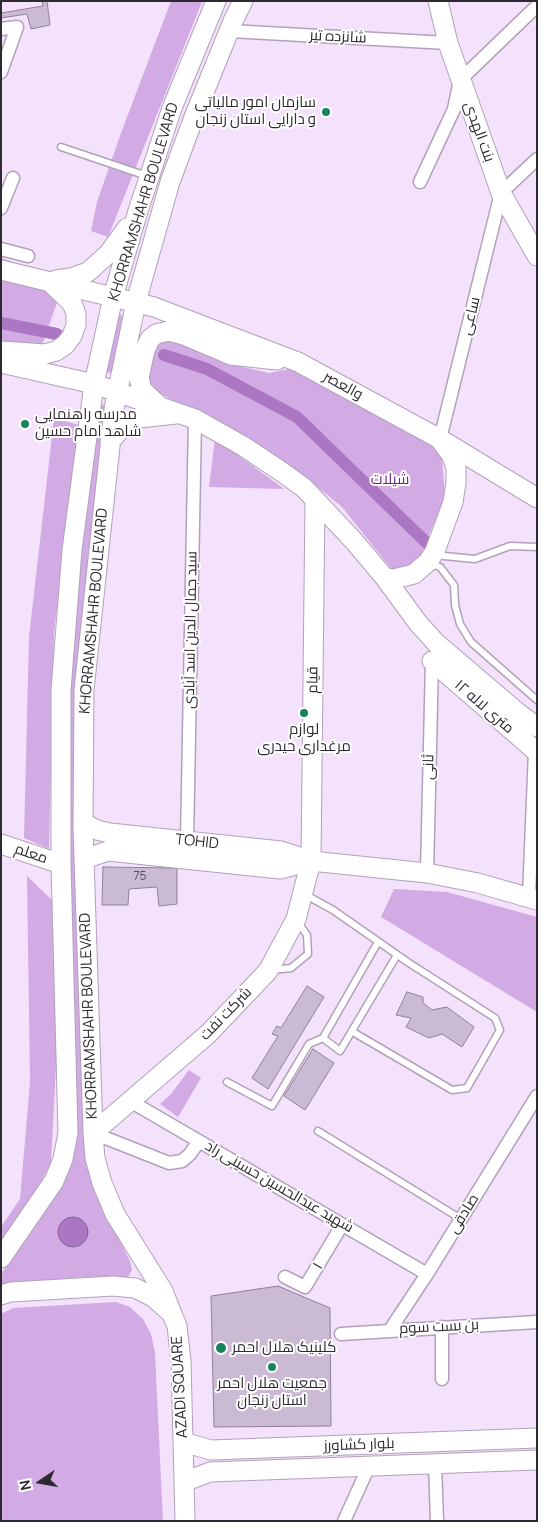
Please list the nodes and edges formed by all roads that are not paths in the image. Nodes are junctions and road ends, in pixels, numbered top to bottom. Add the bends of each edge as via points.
1 (216, 1) edge
2 (243, 1) edge
3 (438, 1) edge
4 (537, 6) edge
5 (1, 29) edge
6 (229, 31) junction
7 (448, 43) junction
8 (1, 72) edge
9 (460, 80) junction
10 (61, 147) dead end
11 (537, 159) edge
12 (150, 176) junction
13 (13, 178) dead end
14 (420, 182) dead end
15 (501, 193) junction
16 (1, 208) edge
17 (138, 211) junction
18 (1, 249) edge
19 (28, 256) dead end
20 (537, 256) edge
21 (1, 270) edge
22 (50, 281) junction
23 (113, 297) junction
24 (136, 302) junction
25 (1, 351) edge
26 (298, 362) junction
27 (1, 363) edge
28 (94, 384) junction
29 (117, 391) junction
30 (159, 405) junction
31 (187, 416) junction
32 (440, 439) junction
33 (110, 440) junction
34 (537, 498) edge
35 (315, 500) junction
36 (537, 547) edge
37 (432, 557) junction
38 (385, 578) junction
39 (432, 661) joint
40 (537, 700) edge
41 (537, 727) edge
42 (536, 752) edge
43 (84, 823) junction
44 (187, 841) junction
45 (109, 842) junction
46 (1, 844) edge
47 (84, 859) junction
48 (311, 861) junction
49 (61, 864) junction
50 (427, 873) junction
51 (303, 894) junction
52 (533, 898) edge
53 (296, 919) junction
54 (378, 942) junction
55 (397, 955) junction
56 (268, 971) junction
57 (353, 1032) junction
58 (323, 1038) junction
59 (227, 1082) dead end
60 (537, 1096) edge
61 (130, 1101) junction
62 (318, 1131) dead end
63 (93, 1133) junction
64 (199, 1141) junction
65 (461, 1219) junction
66 (342, 1225) junction
67 (1, 1258) edge
68 (427, 1274) junction
69 (285, 1277) dead end
70 (1, 1295) edge
71 (172, 1314) junction
72 (537, 1322) edge
73 (442, 1327) junction
74 (390, 1330) junction
75 (341, 1334) dead end
76 (442, 1379) dead end
77 (537, 1438) edge
78 (183, 1442) junction
79 (210, 1450) junction
80 (537, 1460) edge
81 (435, 1464) junction
82 (369, 1466) junction
83 (210, 1472) junction
84 (184, 1482) junction
85 (185, 1521) edge
86 (344, 1521) edge
87 (437, 1521) edge

1 - 12 main road, KHORRAMSHAHR BOULEVARD via 172,108
2 - 6 main road, KHORRAMSHAHR BOULEVARD
3 - 7 main road, بنت الهدی
4 - 9 street
5 - 8 street via 17,27
6 - 7 street, شانزده تیر
6 - 24 main road, KHORRAMSHAHR BOULEVARD via 170,182
7 - 9 main road, بنت الهدی
9 - 14 street via 454,109
9 - 15 main road, بنت الهدی
10 - 12 lane
11 - 15 street
12 - 17 main road, KHORRAMSHAHR BOULEVARD
13 - 16 street
15 - 20 main road, بنت الهدی
15 - 32 street, ساعی
17 - 22 main road via 109,253 88,272
17 - 23 main road, KHORRAMSHAHR BOULEVARD
18 - 19 street
21 - 22 main road, والعصر
22 - 23 main road, والعصر
22 - 25 main road via 72,303 76,325 72,336 56,351 45,354
23 - 24 main road, والعصر
23 - 28 main road, KHORRAMSHAHR BOULEVARD
24 - 26 main road, والعصر
24 - 29 main road, KHORRAMSHAHR BOULEVARD
26 - 30 main road via 231,355 184,335 169,331 156,334 145,350 139,378 142,390
26 - 32 main road, والعصر
27 - 28 main road
28 - 29 main road
28 - 49 main road, KHORRAMSHAHR BOULEVARD via 72,550 61,690
29 - 30 main road
29 - 33 main road, KHORRAMSHAHR BOULEVARD
30 - 31 main road
31 - 33 main road via 139,418 124,426
31 - 35 main road via 243,446 304,488
31 - 44 street, سید جمال الدین اسد آبادی
32 - 34 main road, والعصر
32 - 37 main road via 452,456 456,483 453,502
33 - 43 main road, KHORRAMSHAHR BOULEVARD via 84,690
35 - 38 main road
35 - 48 main road, قیام
36 - 37 lane via 510,546 475,558
37 - 38 main road via 414,574
37 - 40 lane via 454,585 460,624 471,642
38 - 41 main road via 436,643
39 - 42 main road, ۱۲ متری لاله
39 - 50 street, ثانی
42 - 52 street
43 - 45 main road, TOHID
43 - 47 main road, KHORRAMSHAHR BOULEVARD
44 - 45 main road, TOHID
44 - 48 main road, TOHID via 282,851
45 - 47 main road, TOHID via 98,853
45 - 48 main road, TOHID via 280,868
46 - 49 main road, معلم
47 - 63 main road, KHORRAMSHAHR BOULEVARD
48 - 50 main road, TOHID
48 - 51 main road, شرکت نفت
49 - 67 main road, KHORRAMSHAHR BOULEVARD via 66,1147 54,1181
50 - 52 main road, TOHID
51 - 53 main road, شرکت نفت
51 - 54 lane via 333,910
53 - 56 main road, شرکت نفت
53 - 56 lane via 307,936 308,954 291,968
54 - 55 lane
54 - 58 lane
55 - 57 lane
55 - 57 lane via 495,1018 500,1030 467,1088 452,1090
56 - 61 main road, شرکت نفت via 208,1034
57 - 58 lane via 340,1052
58 - 59 lane via 309,1044 272,1106
60 - 65 street, صادقی
61 - 63 main road, شرکت نفت
61 - 64 street, شهید عبدالحسین حسینی راد
62 - 65 lane
63 - 64 street via 169,1163 182,1161
63 - 71 main road, KHORRAMSHAHR BOULEVARD via 102,1184 163,1292
64 - 66 street, شهید عبدالحسین حسینی راد
65 - 68 street, صادقی
66 - 68 street, شهید عبدالحسین حسینی راد
66 - 69 street, ۱ via 305,1287
68 - 74 street, صادقی
70 - 71 main road, AZADI SQUARE via 104,1286 135,1288 153,1297
71 - 78 main road, AZADI SQUARE via 180,1361
72 - 73 street, بن بست سوم
73 - 74 street, بن بست سوم
73 - 76 street
74 - 75 street, بن بست سوم
77 - 79 main road, بلوار کشاورز
78 - 79 main road, بلوار کشاورز
78 - 84 main road, AZADI SQUARE
79 - 83 main road via 207,1458
80 - 81 main road, بلوار کشاورز
81 - 82 main road, بلوار کشاورز
81 - 87 street
82 - 83 main road, بلوار کشاورز
82 - 86 street
83 - 84 main road, بلوار کشاورز
84 - 85 main road, AZADI SQUARE

